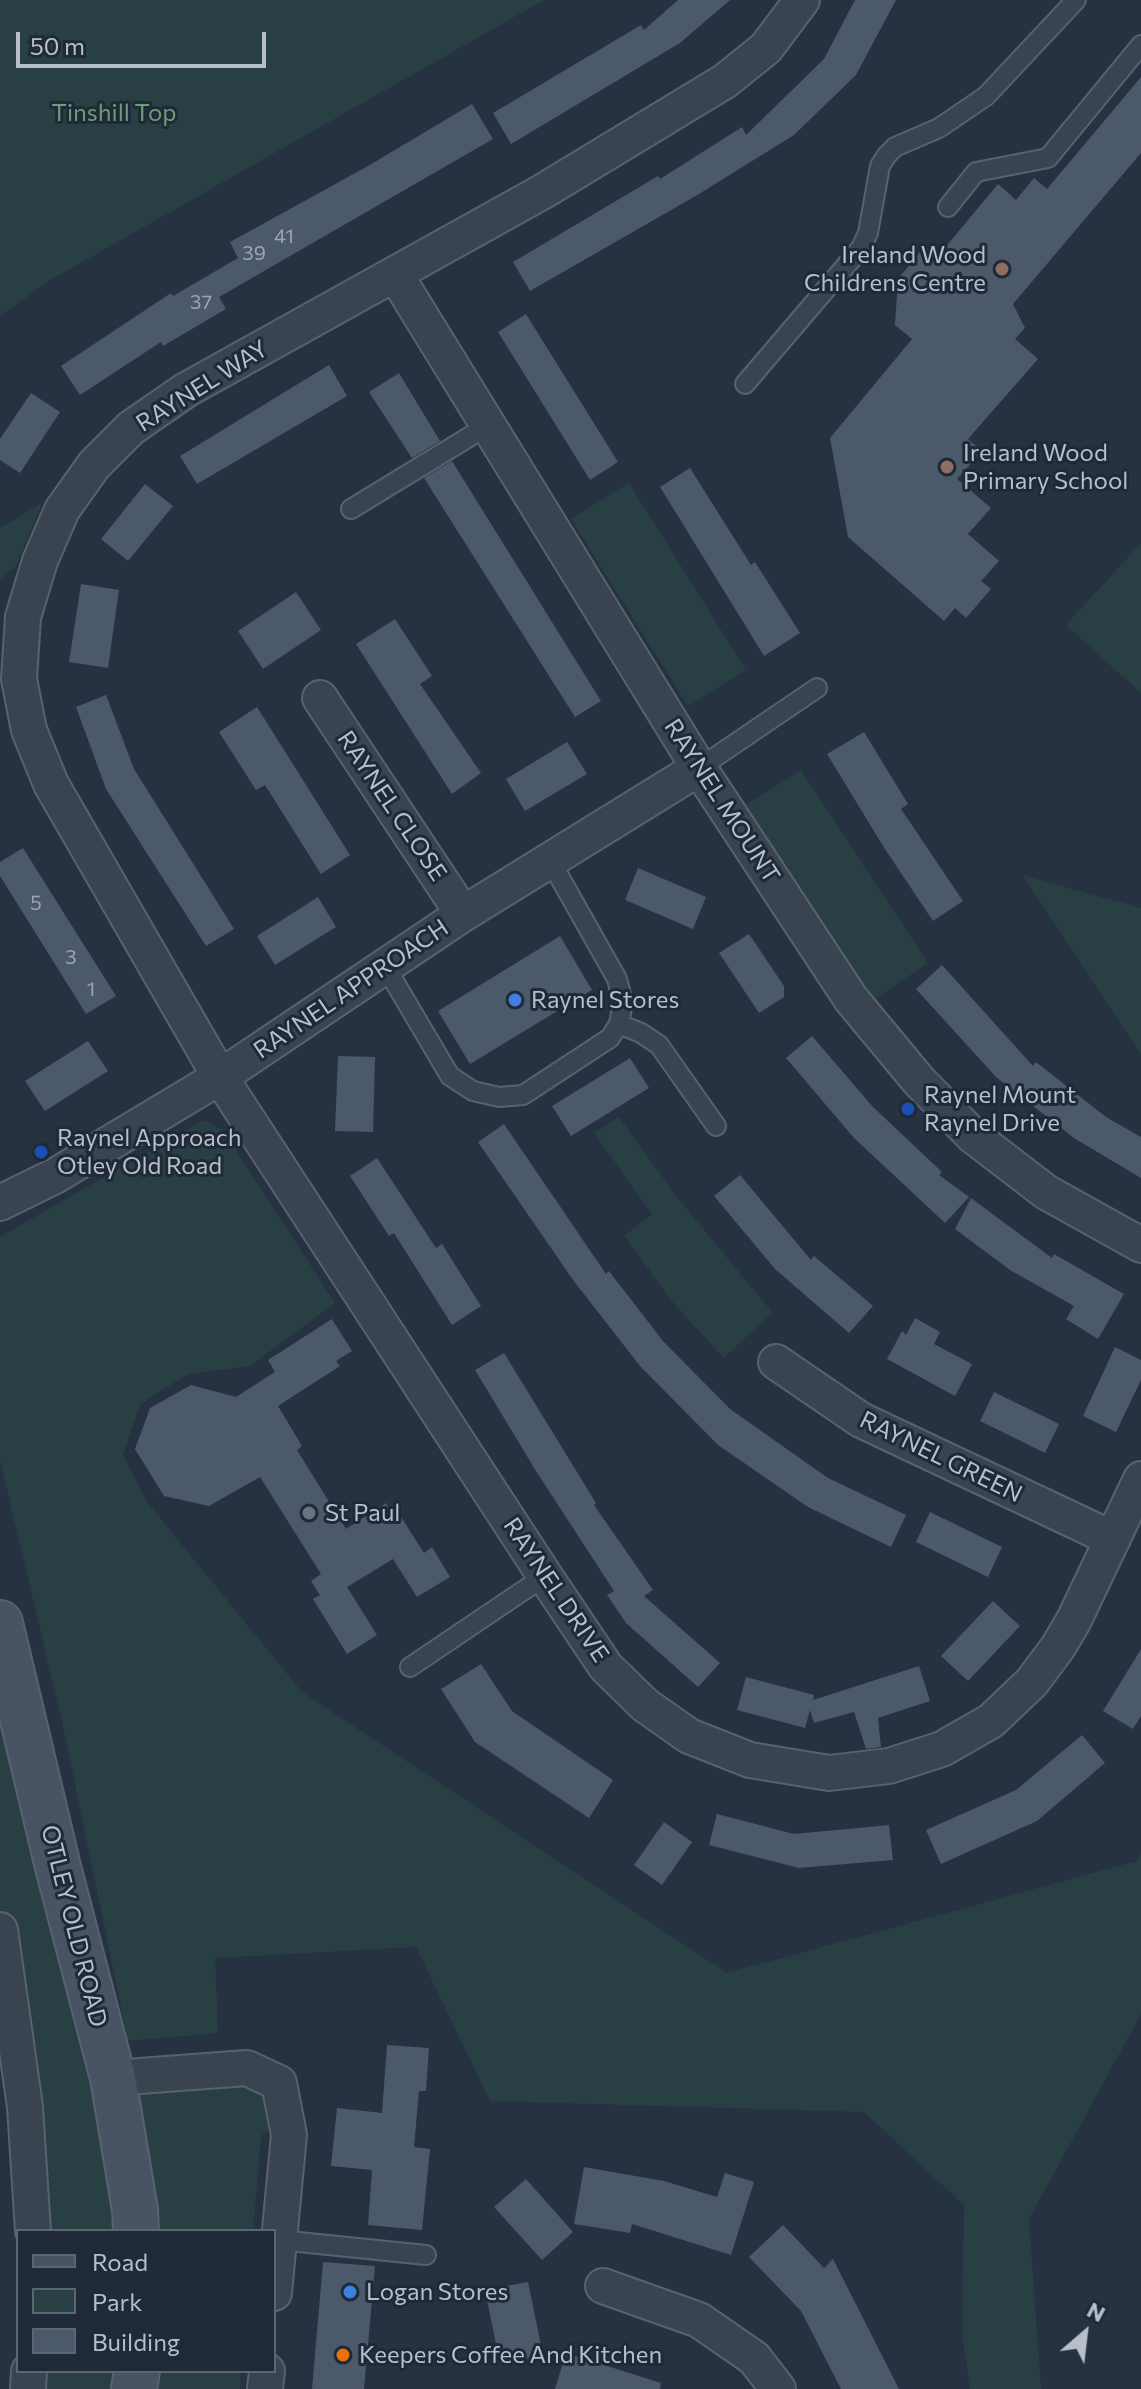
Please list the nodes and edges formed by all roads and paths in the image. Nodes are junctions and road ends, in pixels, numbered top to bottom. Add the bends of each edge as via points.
1 (802, 0) edge
2 (1076, 0) edge
3 (1141, 45) edge
4 (948, 207) dead end
5 (395, 274) junction
6 (745, 384) dead end
7 (487, 426) junction
8 (351, 509) dead end
9 (817, 688) dead end
10 (320, 698) dead end
11 (699, 768) junction
12 (551, 862) junction
13 (463, 914) junction
14 (385, 966) junction
15 (619, 1024) junction
16 (220, 1077) junction
17 (716, 1126) dead end
18 (1, 1200) edge
19 (1141, 1245) edge
20 (776, 1362) dead end
21 (1141, 1479) edge
22 (1113, 1539) junction
23 (545, 1576) junction
24 (0, 1623) edge
25 (410, 1667) dead end
26 (0, 1930) edge
27 (113, 2078) junction
28 (13, 2108) edge
29 (33, 2229) edge
30 (136, 2229) edge
31 (279, 2240) junction
32 (426, 2255) dead end
33 (276, 2272) edge
34 (603, 2286) dead end
35 (778, 2389) edge

1 - 5 street, RAYNEL WAY via 766,48 725,81
2 - 6 lane via 986,96 887,155 861,248
3 - 4 lane via 1048,158 976,172
5 - 7 street, RAYNEL MOUNT
5 - 16 street, RAYNEL WAY via 186,390 131,428 94,465 62,510 23,617 19,679 29,730 51,784
7 - 8 lane
7 - 11 street, RAYNEL MOUNT
9 - 11 lane
10 - 13 street, RAYNEL CLOSE
11 - 12 street, RAYNEL APPROACH
11 - 19 street, RAYNEL MOUNT via 851,999 919,1081 973,1136 1046,1192
12 - 13 street, RAYNEL APPROACH
12 - 15 lane via 617,979 623,1002
13 - 14 street, RAYNEL APPROACH
14 - 15 lane via 450,1076 473,1091 523,1095 610,1038
14 - 16 street, RAYNEL APPROACH
15 - 17 lane via 659,1045
16 - 18 street, RAYNEL APPROACH via 55,1176
16 - 23 street, RAYNEL DRIVE
20 - 22 street, RAYNEL GREEN via 861,1420
21 - 22 street, RAYNEL DRIVE
22 - 23 street, RAYNEL DRIVE via 1058,1647 1032,1682 991,1721 942,1749 889,1766 829,1773 750,1760 689,1736 645,1705 606,1667
23 - 25 lane
24 - 27 street, OTLEY OLD ROAD
26 - 28 street
27 - 30 street, OTLEY OLD ROAD
27 - 31 street via 247,2068 279,2083 289,2135
28 - 29 street
31 - 32 lane
31 - 33 street
34 - 35 street via 699,2320 754,2358

